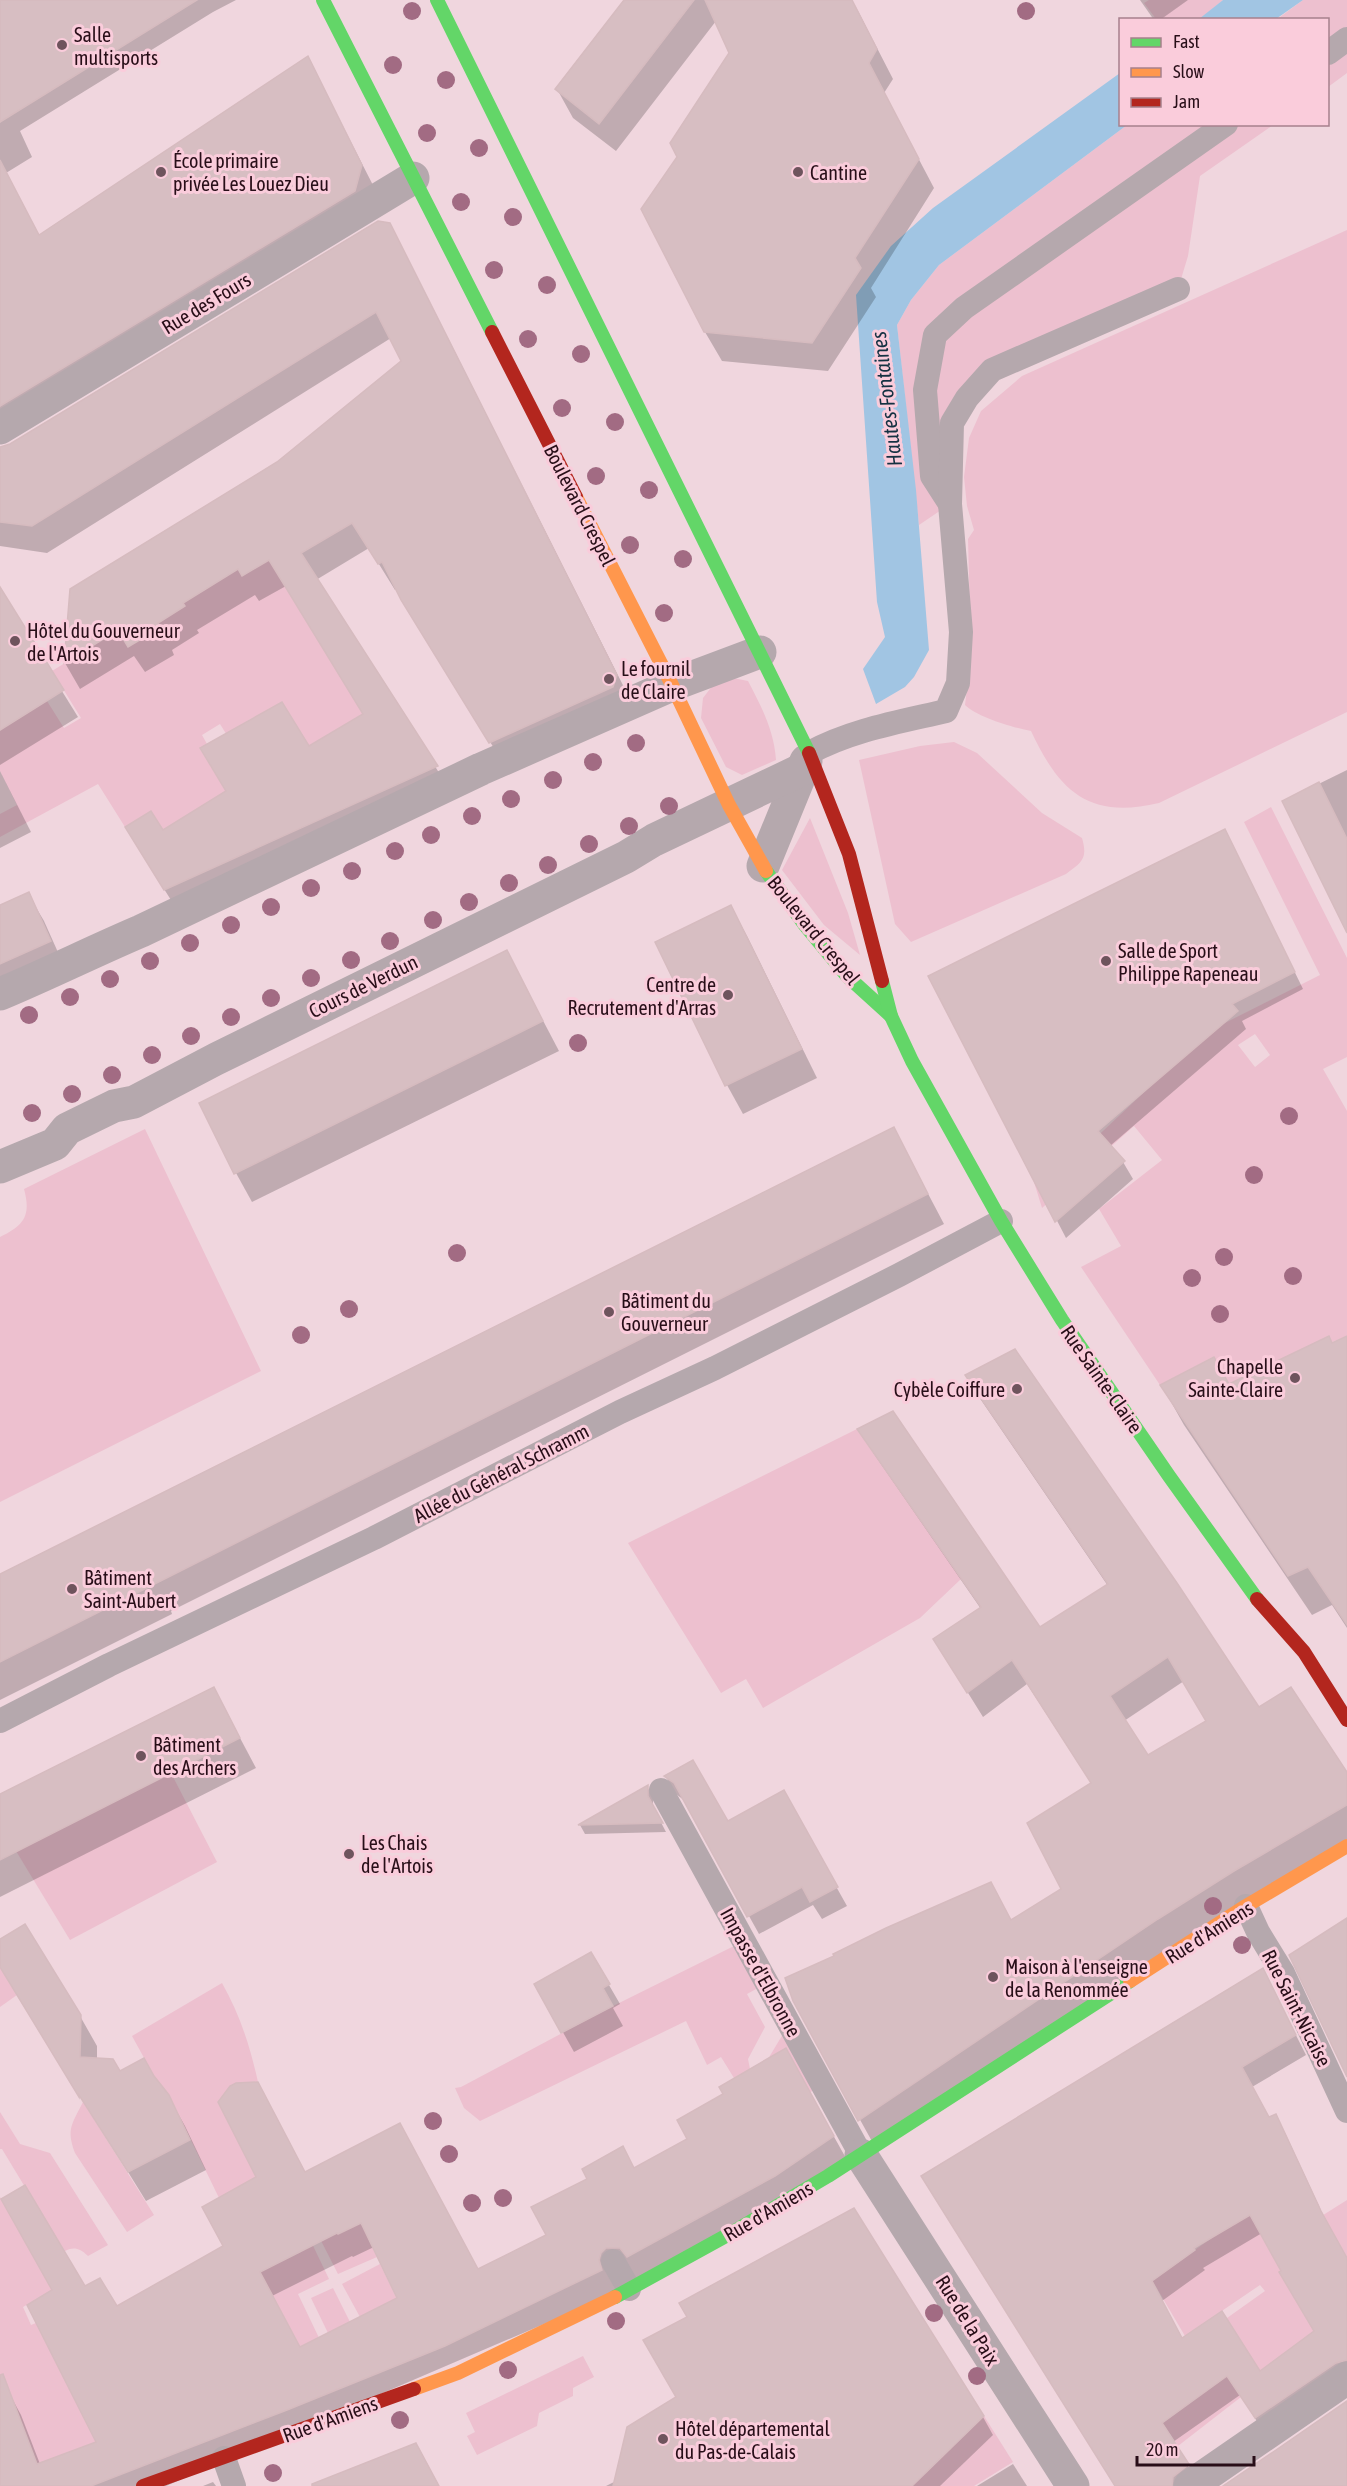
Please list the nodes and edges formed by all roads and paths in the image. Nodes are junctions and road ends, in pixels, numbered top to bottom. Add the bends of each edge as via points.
1 (323, 0) edge
2 (437, 0) edge
3 (1347, 39) edge
4 (1329, 52) edge
5 (1223, 126) edge
6 (412, 178) junction
7 (1178, 289) dead end
8 (0, 428) edge
9 (950, 504) junction
10 (760, 652) junction
11 (672, 685) junction
12 (805, 761) junction
13 (729, 805) junction
14 (763, 866) junction
15 (0, 994) edge
16 (891, 1016) junction
17 (0, 1167) edge
18 (1001, 1221) junction
19 (1347, 1720) edge
20 (0, 1721) edge
21 (661, 1790) dead end
22 (1347, 1846) edge
23 (1246, 1906) junction
24 (1347, 2111) edge
25 (861, 2155) junction
26 (613, 2261) dead end
27 (629, 2289) junction
28 (1347, 2378) edge
29 (224, 2458) junction
30 (143, 2486) edge
31 (234, 2486) edge
32 (1074, 2486) edge
33 (1190, 2486) edge

1 - 6 street, Boulevard Crespel
2 - 10 street, Boulevard Crespel
3 - 4 lane
5 - 9 lane via 964,308 935,334 926,390 933,476
6 - 8 street, Rue des Fours
6 - 11 street, Boulevard Crespel
7 - 9 lane via 992,370 967,398 952,423
9 - 12 lane via 960,632 958,683 946,711 851,734 832,741
10 - 11 street
10 - 12 street, Boulevard Crespel
11 - 13 street, Boulevard Crespel
11 - 15 street via 406,803 63,968
12 - 13 street, Cours de Verdun
12 - 14 street
12 - 16 street, Boulevard Crespel via 849,854
13 - 14 street, Boulevard Crespel
13 - 17 street, Cours de Verdun via 134,1102 114,1106 67,1129 55,1144
14 - 16 street, Boulevard Crespel via 847,976
16 - 18 street, Rue Sainte-Claire
18 - 19 street, Rue Sainte-Claire via 1062,1320 1169,1476 1261,1604 1304,1652
18 - 20 lane, Allée du Général Schramm via 715,1368
21 - 25 lane, Impasse d'Elbronne
22 - 23 street, Rue d'Amiens
23 - 24 lane, Rue Saint-Nicaise via 1283,1973
23 - 25 street, Rue d'Amiens
25 - 27 street, Rue d'Amiens
25 - 32 street, Rue de la Paix
26 - 27 lane
27 - 29 street, Rue d'Amiens via 458,2373
28 - 33 street
29 - 30 street, Rue d'Amiens
29 - 31 lane

